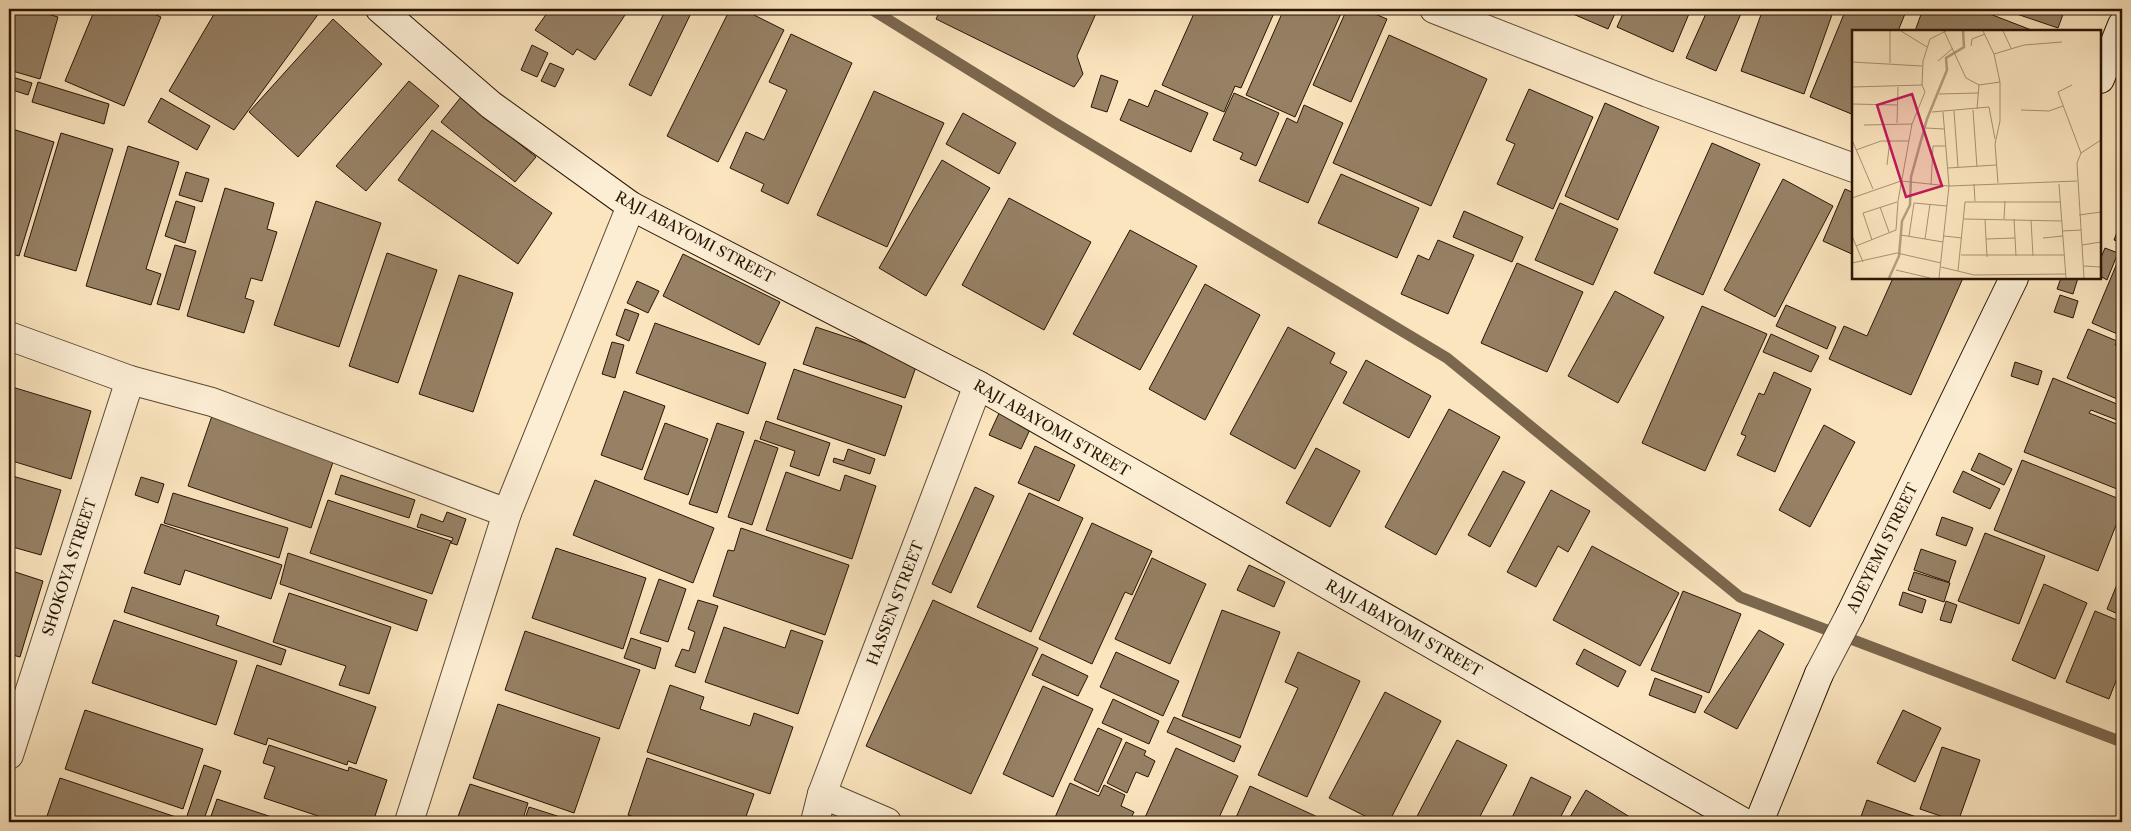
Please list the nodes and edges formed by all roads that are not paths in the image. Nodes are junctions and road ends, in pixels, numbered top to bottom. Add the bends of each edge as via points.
1 (380, 9) edge
2 (1434, 9) edge
3 (2122, 25) edge
4 (2101, 77) edge
5 (1852, 167) edge
6 (631, 206) junction
7 (2014, 279) edge
8 (9, 336) edge
9 (130, 380) junction
10 (978, 385) junction
11 (507, 513) junction
12 (9, 755) edge
13 (822, 794) junction
14 (409, 822) edge
15 (815, 822) edge
16 (887, 822) edge
17 (1743, 822) edge
18 (1758, 822) edge

1 - 6 street, RAJI ABAYOMI STREET via 491,105
2 - 5 street via 1648,93
3 - 4 street
6 - 10 street, RAJI ABAYOMI STREET
6 - 11 street
7 - 18 street, ADEYEMI STREET via 1819,674
8 - 9 street
9 - 11 street via 212,402
9 - 12 street, SHOKOYA STREET
10 - 13 street, HASSEN STREET
10 - 17 street, RAJI ABAYOMI STREET
11 - 14 street
13 - 15 street, HASSEN STREET
13 - 16 street

